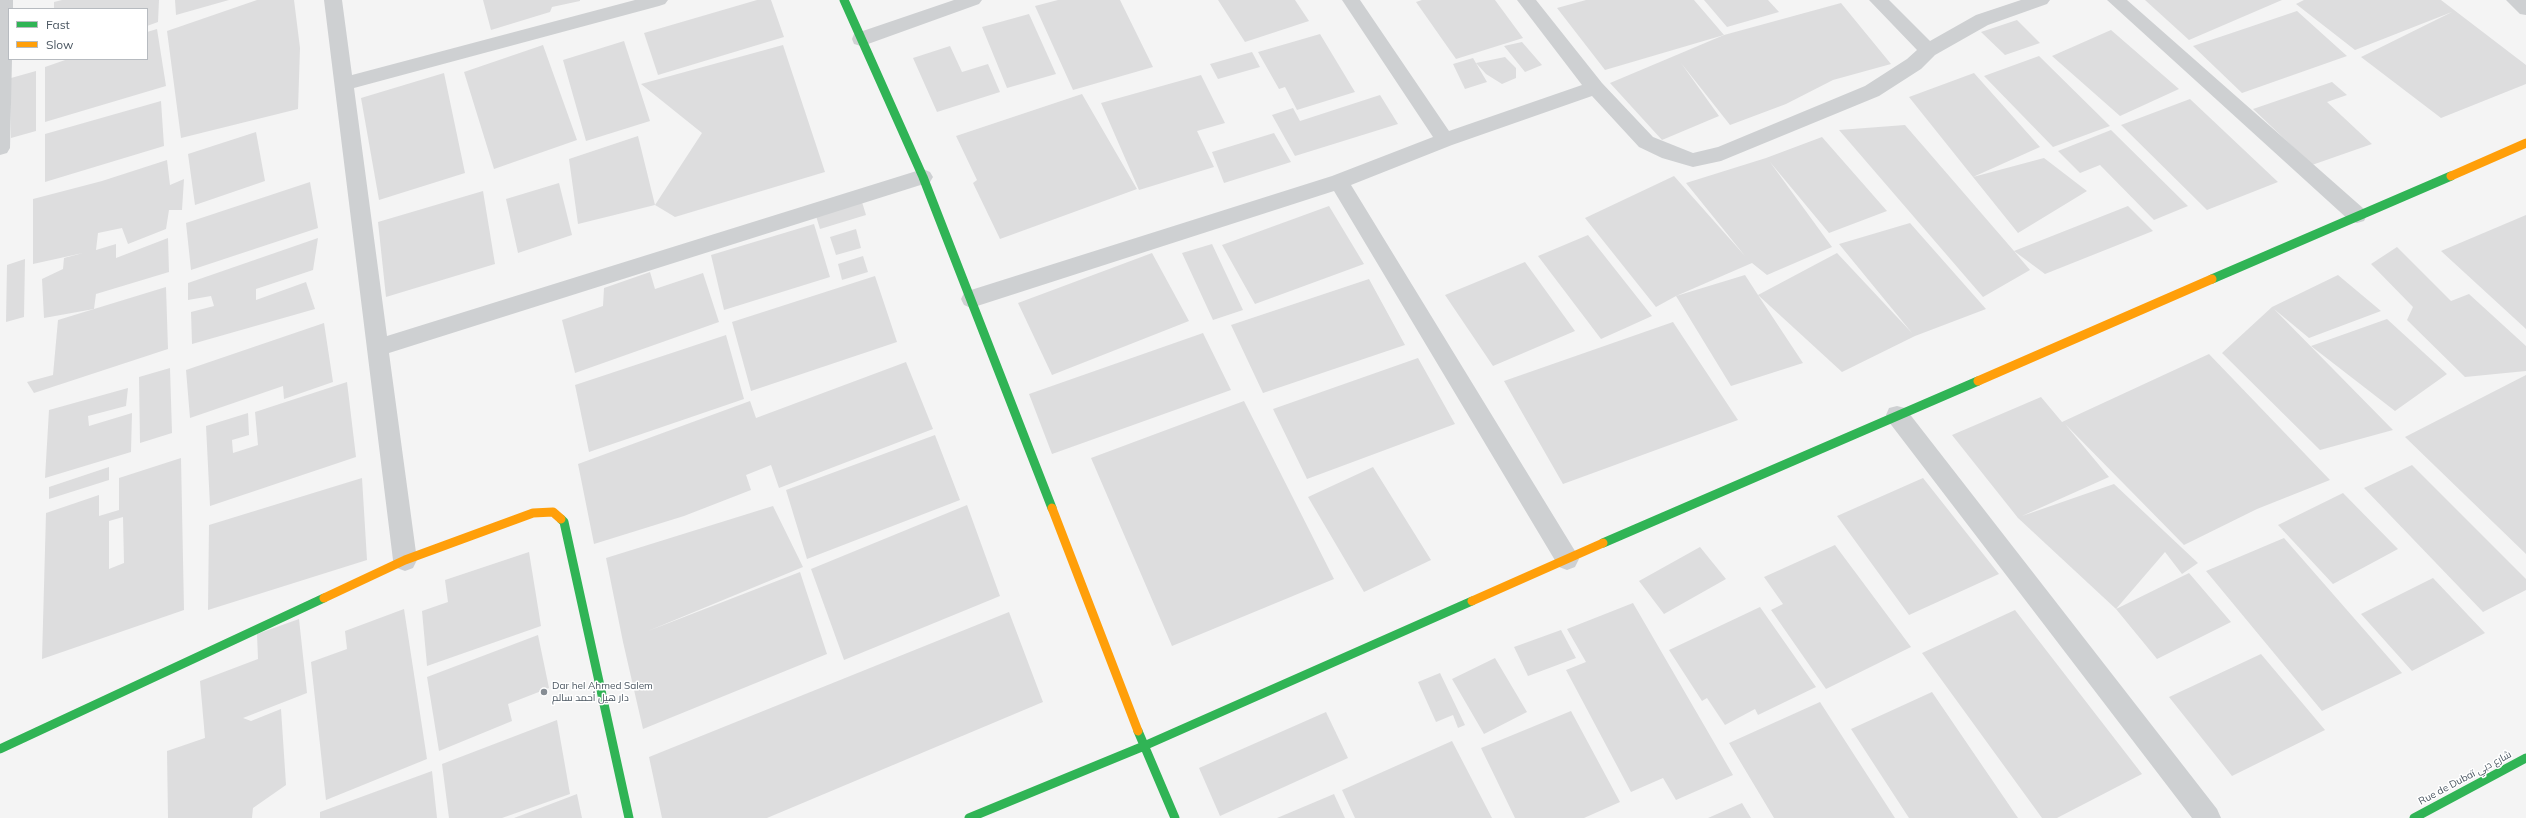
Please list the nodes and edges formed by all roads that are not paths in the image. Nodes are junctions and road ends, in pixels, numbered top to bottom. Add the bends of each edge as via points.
1 (4, 0) edge
2 (333, 0) edge
3 (659, 0) edge
4 (844, 0) edge
5 (973, 0) edge
6 (1351, 0) edge
7 (1526, 0) edge
8 (1878, 0) edge
9 (2040, 0) edge
10 (2116, 0) edge
11 (2515, 0) edge
12 (2526, 9) edge
13 (861, 39) junction
14 (1928, 50) junction
15 (344, 84) junction
16 (1595, 88) junction
17 (1445, 140) junction
18 (2526, 143) edge
19 (0, 148) edge
20 (923, 177) junction
21 (1339, 182) junction
22 (2357, 215) junction
23 (971, 299) junction
24 (378, 348) junction
25 (1897, 415) junction
26 (1568, 558) junction
27 (405, 560) junction
28 (1144, 746) junction
29 (0, 749) edge
30 (2526, 758) edge
31 (629, 818) edge
32 (969, 818) edge
33 (1176, 818) edge
34 (2208, 818) edge
35 (2414, 818) edge

1 - 19 street
2 - 15 street
3 - 15 street
4 - 13 street
5 - 13 street
6 - 17 street
7 - 16 street
8 - 14 street
9 - 14 street via 1982,20
10 - 22 street
11 - 12 street
13 - 20 street
14 - 16 street via 1914,64 1872,91 1721,154 1694,160 1668,153 1646,142
15 - 24 street
16 - 17 street
17 - 21 street
18 - 22 street
20 - 23 street
20 - 24 street
21 - 23 street
21 - 26 street
22 - 25 street
23 - 28 street
24 - 27 street
25 - 26 street
25 - 34 street
26 - 28 street
27 - 29 street
27 - 31 street via 533,513 553,512 564,522
28 - 32 street
28 - 33 street
30 - 35 street, Rue de Dubaï شارع دبي

